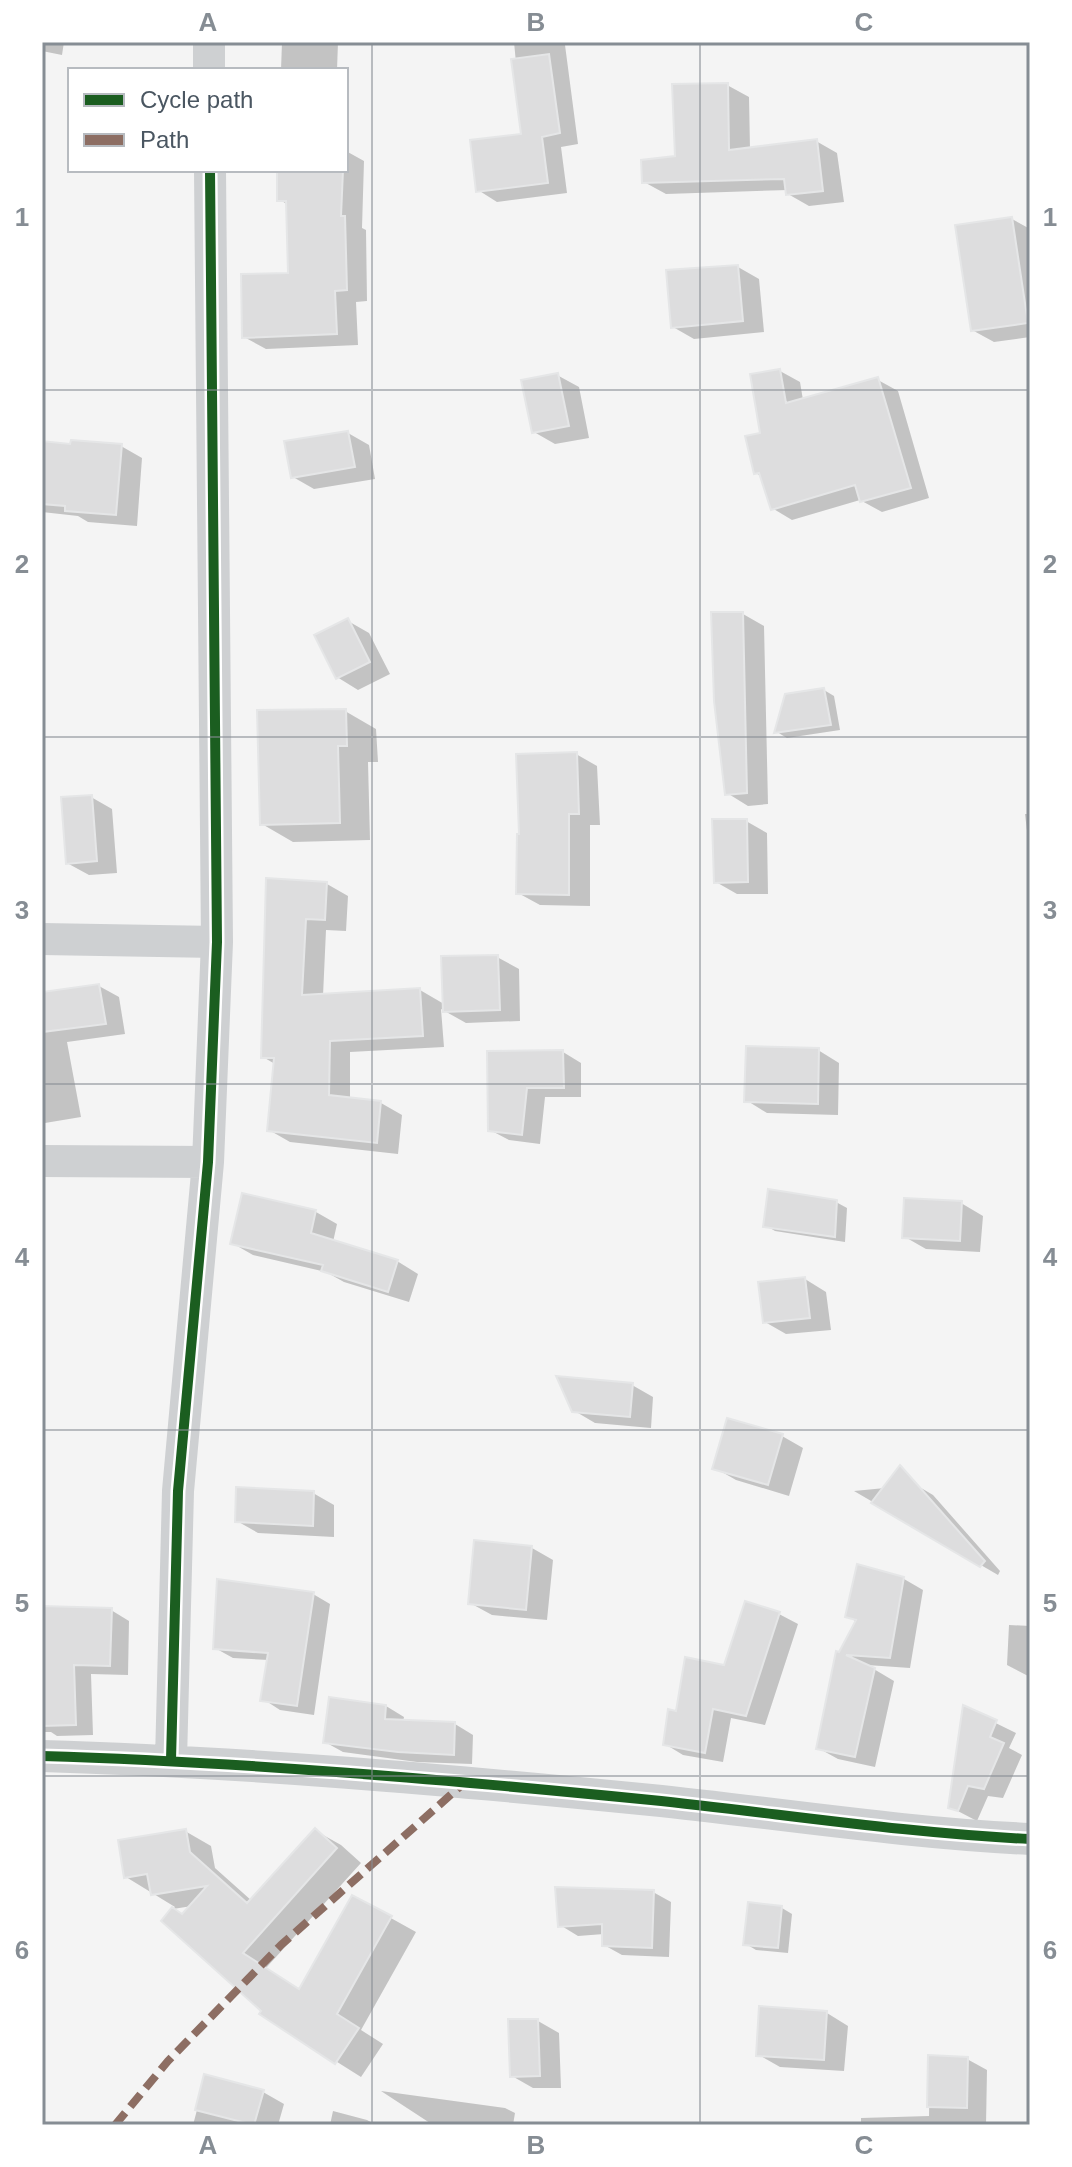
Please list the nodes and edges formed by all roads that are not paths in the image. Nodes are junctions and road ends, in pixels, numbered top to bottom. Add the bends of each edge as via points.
1 (209, 42) edge
2 (209, 68) edge
3 (210, 172) edge
4 (42, 939) edge
5 (217, 942) junction
6 (42, 1161) edge
7 (208, 1162) junction
8 (42, 1756) edge
9 (171, 1760) junction
10 (1030, 1839) edge

1 - 2 street
3 - 5 street
4 - 5 street
5 - 7 street
6 - 7 street
7 - 9 street via 178,1491
8 - 9 street
9 - 10 street via 651,1800

